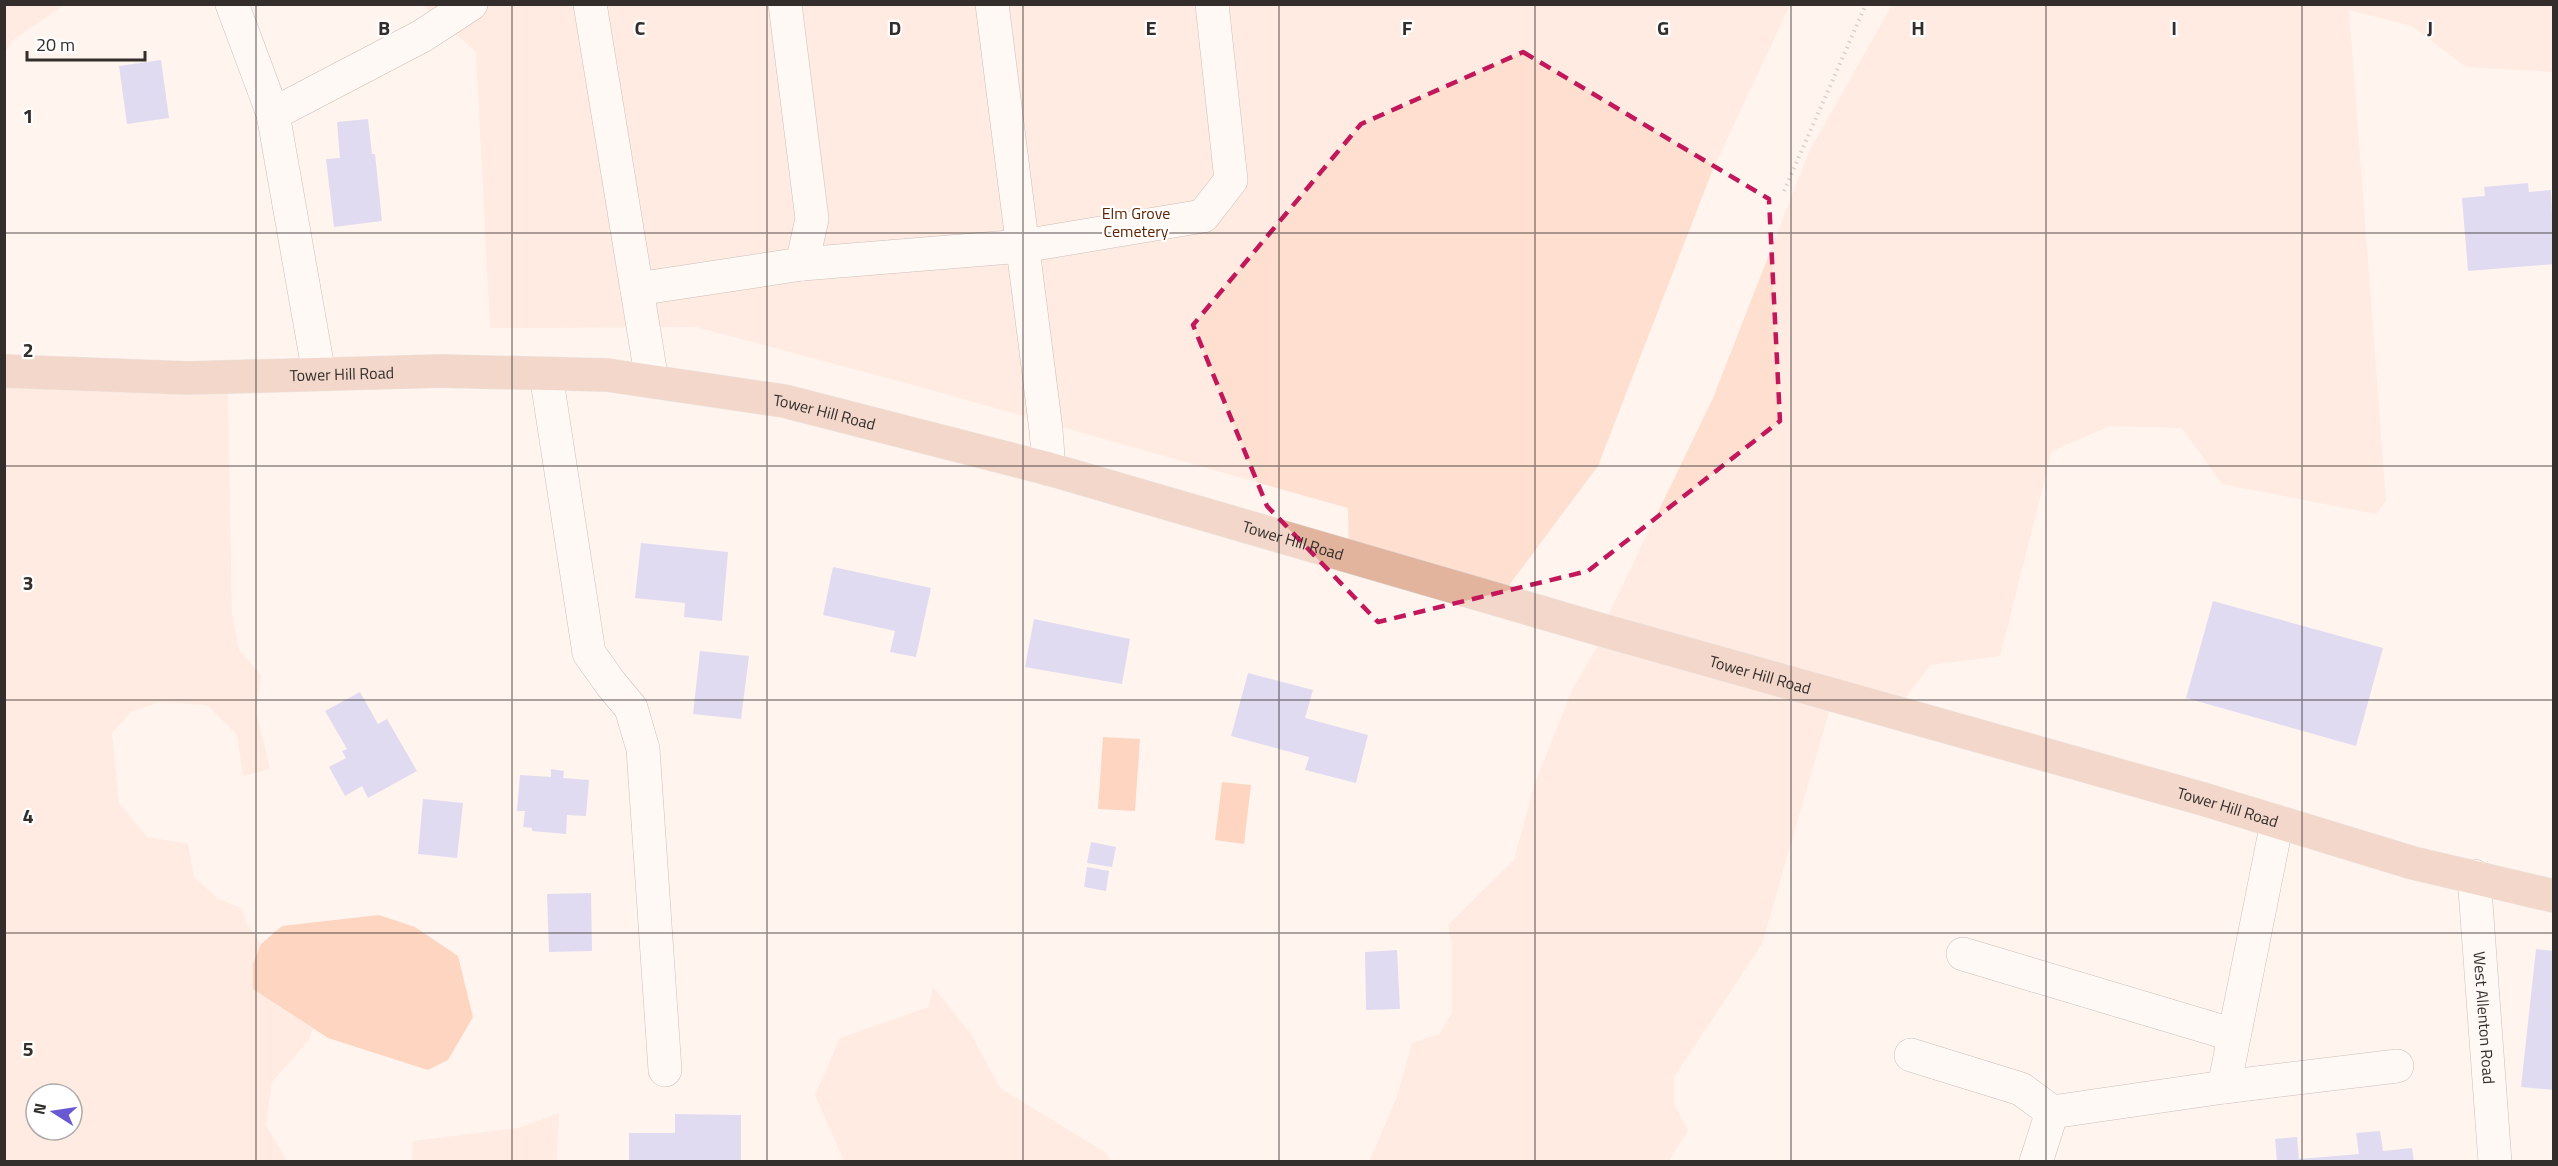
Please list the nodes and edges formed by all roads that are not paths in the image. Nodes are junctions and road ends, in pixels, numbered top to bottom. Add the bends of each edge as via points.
1 (232, 4) edge
2 (471, 4) edge
3 (590, 4) edge
4 (785, 4) edge
5 (992, 4) edge
6 (1212, 4) edge
7 (273, 114) junction
8 (1023, 246) junction
9 (802, 264) junction
10 (637, 289) junction
11 (4, 371) edge
12 (319, 374) junction
13 (546, 374) junction
14 (652, 381) junction
15 (1049, 469) junction
16 (2277, 822) junction
17 (2474, 876) junction
18 (2553, 896) edge
19 (1963, 954) dead end
20 (2234, 1035) junction
21 (1911, 1055) dead end
22 (2397, 1066) dead end
23 (665, 1070) dead end
24 (2224, 1087) junction
25 (2052, 1112) junction
26 (2036, 1161) edge
27 (2496, 1161) edge

1 - 7 street
2 - 7 street via 422,36
3 - 10 street
4 - 9 street via 812,219
5 - 8 street
6 - 8 street via 1231,180 1203,216
7 - 12 street
8 - 9 street
8 - 15 street
9 - 10 street
10 - 14 street
11 - 12 main road, Tower Hill Road via 188,378
12 - 13 main road, Tower Hill Road
13 - 14 main road, Tower Hill Road via 607,375
13 - 23 street via 589,653 631,708 643,749
14 - 15 main road, Tower Hill Road via 784,401
15 - 16 main road, Tower Hill Road
16 - 17 main road, Tower Hill Road via 2413,863
16 - 20 street
17 - 18 main road, Tower Hill Road
17 - 27 street, West Allenton Road
19 - 20 street
20 - 24 street
21 - 25 street via 2021,1089
22 - 24 street
24 - 25 street
25 - 26 street

